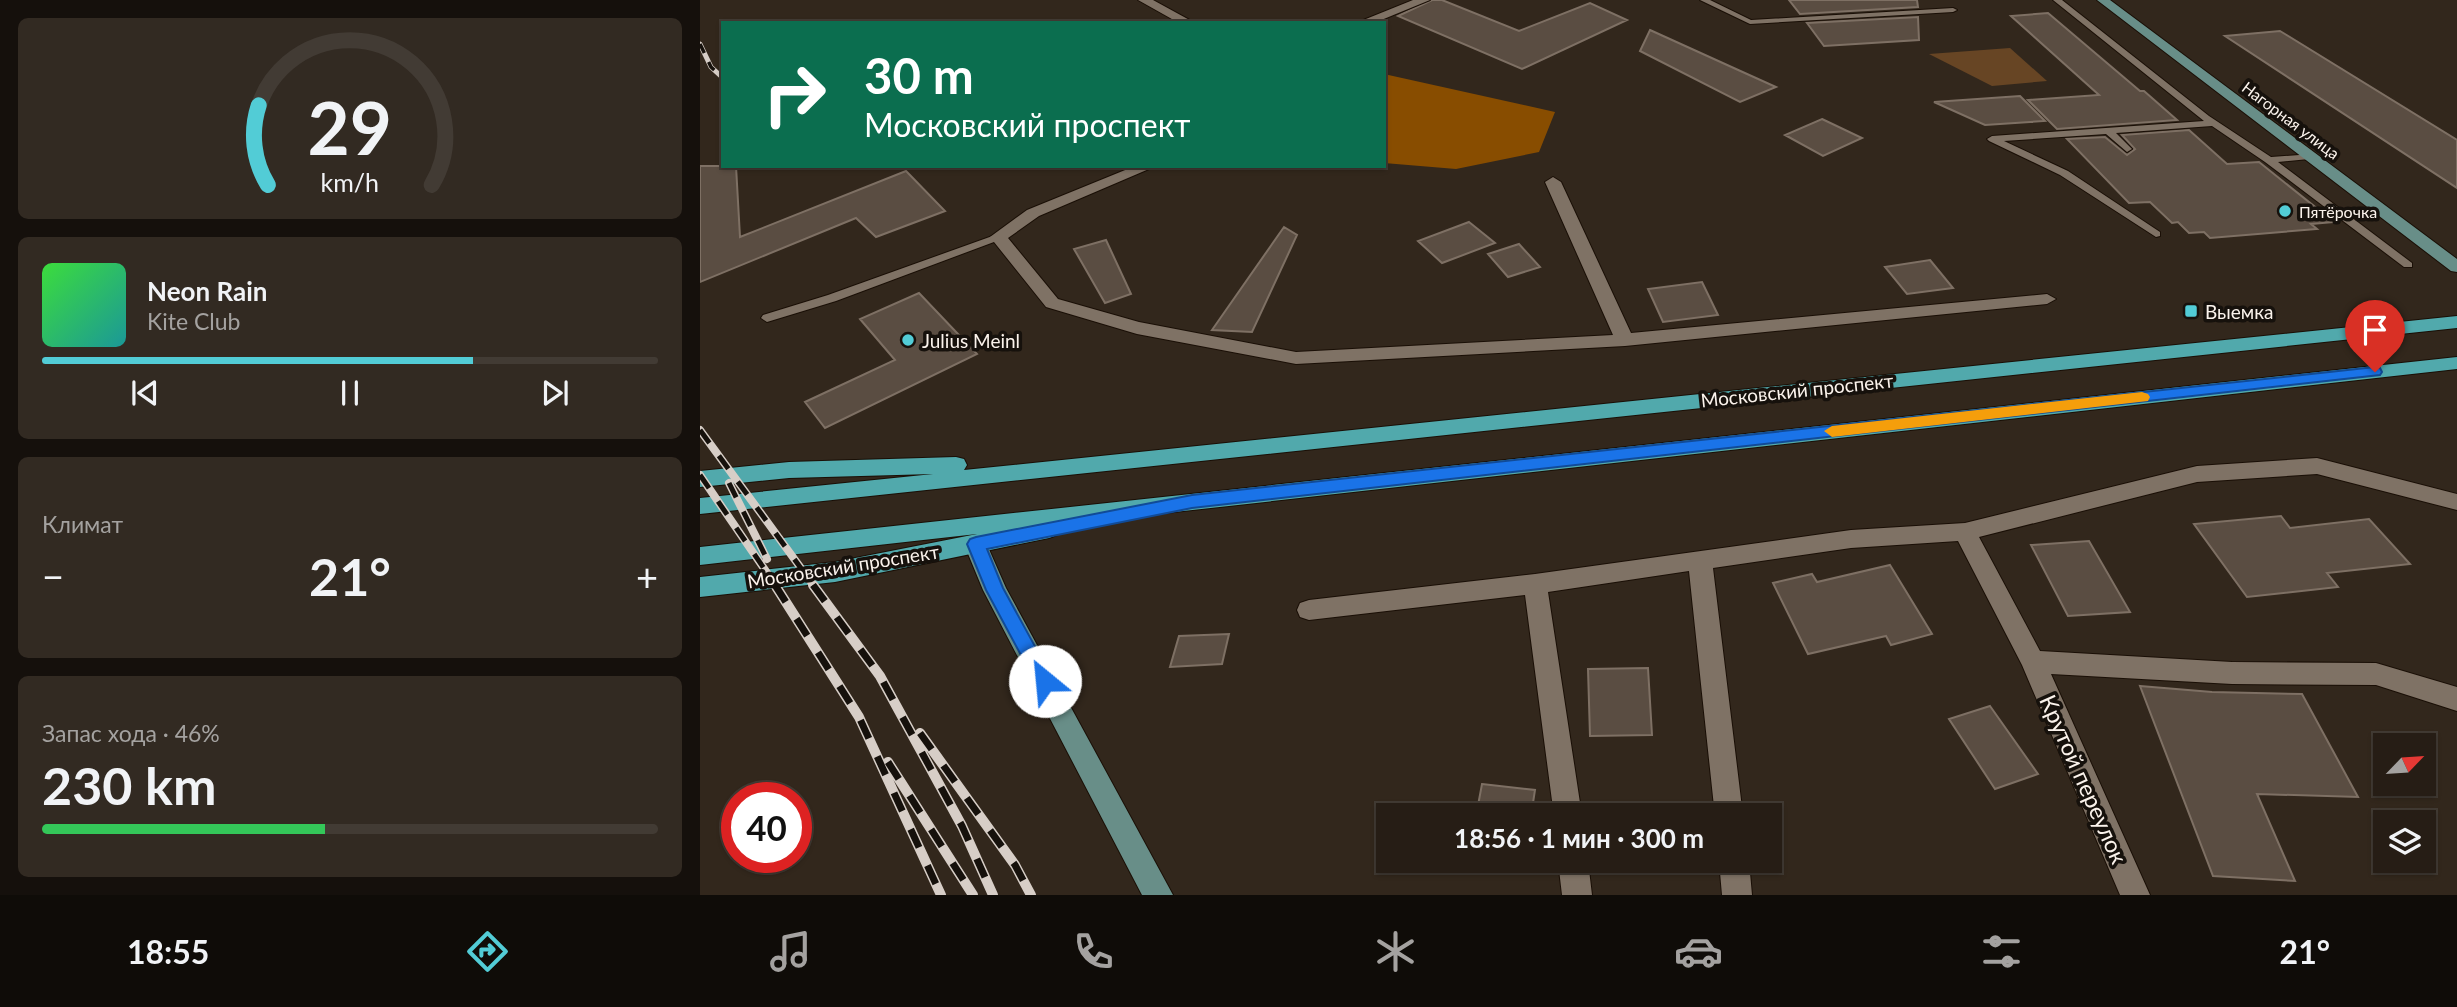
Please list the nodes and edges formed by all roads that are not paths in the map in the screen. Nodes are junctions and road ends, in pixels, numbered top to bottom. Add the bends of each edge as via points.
1 (1144, 0) edge
2 (1424, 0) edge
3 (1704, 0) edge
4 (2057, 0) edge
5 (2103, 0) edge
6 (1953, 10) dead end
7 (1185, 21) edge
8 (1367, 21) edge
9 (2214, 123) junction
10 (2108, 131) junction
11 (2127, 149) dead end
12 (2309, 156) junction
13 (2269, 160) junction
14 (1144, 168) edge
15 (1553, 182) dead end
16 (2156, 234) dead end
17 (998, 237) junction
18 (2408, 265) dead end
19 (2457, 267) edge
20 (2047, 299) dead end
21 (767, 318) dead end
22 (2457, 322) edge
23 (1625, 340) junction
24 (2457, 363) edge
25 (1136, 459) junction
26 (700, 479) edge
27 (1192, 501) junction
28 (2457, 502) edge
29 (700, 506) edge
30 (1965, 532) junction
31 (976, 544) junction
32 (700, 556) edge
33 (1700, 561) junction
34 (1535, 584) junction
35 (700, 587) edge
36 (1309, 610) dead end
37 (2033, 662) junction
38 (2457, 699) edge
39 (1566, 803) edge
40 (1727, 803) edge
41 (1574, 873) edge
42 (1735, 873) edge
43 (1158, 895) edge
44 (1577, 895) edge
45 (1737, 895) edge
46 (2135, 895) edge

1 - 7 street
2 - 8 street
3 - 6 lane via 1750,22
4 - 9 lane
5 - 12 main road, Нагорная улица
9 - 10 lane
9 - 13 lane
10 - 11 lane
10 - 16 lane via 1992,139 2064,173
12 - 13 lane
12 - 19 main road, Нагорная улица
13 - 18 lane
14 - 17 street via 1033,213
15 - 23 street
17 - 21 lane
17 - 23 street via 1052,303 1137,328 1296,358
20 - 23 street
22 - 25 main road, Московский проспект
24 - 27 main road, Московский проспект
25 - 26 main road, Московский проспект via 819,469
25 - 29 main road, Московский проспект
27 - 31 main road, Московский проспект
27 - 32 main road, Московский проспект
28 - 30 street via 2317,466 2197,474
30 - 33 street via 1851,539
30 - 37 street, Крутой переулок
31 - 35 main road, Московский проспект via 835,572
31 - 43 main road via 1001,602
33 - 34 street
33 - 40 street
34 - 36 street
34 - 39 street
37 - 38 street via 2232,673 2376,674
37 - 46 street, Крутой переулок
41 - 44 street
42 - 45 street

